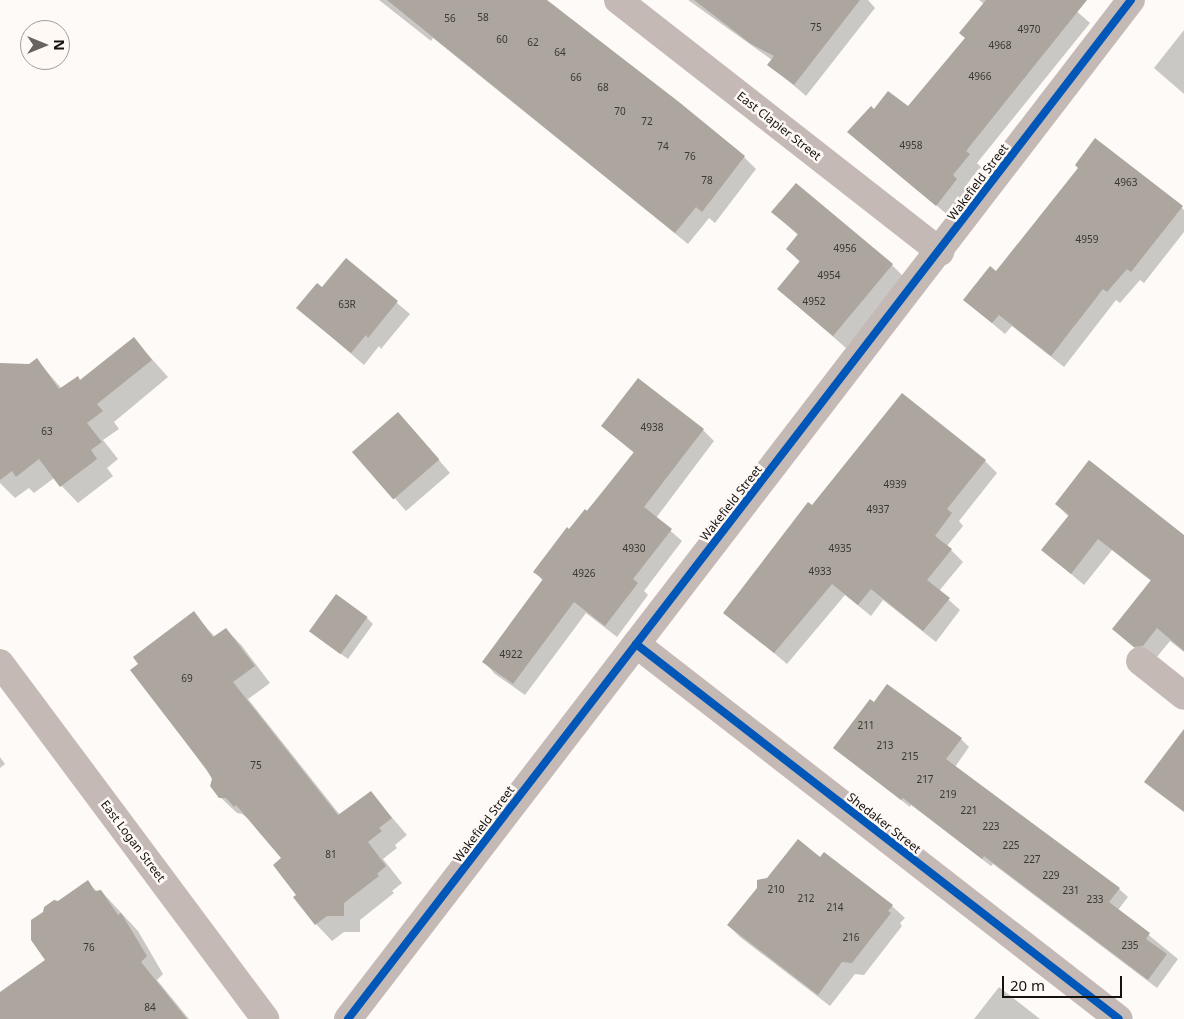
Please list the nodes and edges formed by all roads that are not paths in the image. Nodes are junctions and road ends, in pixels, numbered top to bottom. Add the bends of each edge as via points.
1 (618, 0) edge
2 (1128, 1) edge
3 (940, 252) junction
4 (636, 644) junction
5 (1140, 661) dead end
6 (0, 663) edge
7 (1184, 696) edge
8 (265, 1019) edge
9 (348, 1019) edge
10 (1119, 1019) edge

1 - 3 street, East Clapier Street
2 - 3 street, Wakefield Street
3 - 4 street, Wakefield Street
4 - 9 street, Wakefield Street
4 - 10 street, Shedaker Street
5 - 7 street
6 - 8 street, East Logan Street

